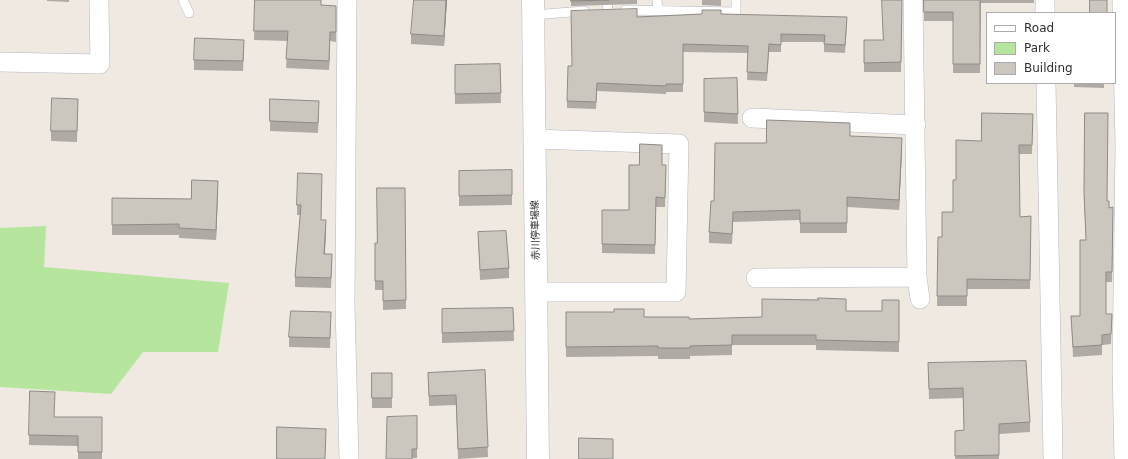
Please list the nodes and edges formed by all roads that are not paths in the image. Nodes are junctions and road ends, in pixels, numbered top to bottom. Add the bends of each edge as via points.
1 (99, 0) edge
2 (183, 0) edge
3 (347, 0) edge
4 (607, 0) edge
5 (658, 0) edge
6 (736, 0) edge
7 (913, 0) edge
8 (1045, 0) edge
9 (1122, 0) edge
10 (533, 8) edge
11 (600, 10) junction
12 (658, 10) junction
13 (1045, 12) edge
14 (189, 13) dead end
15 (0, 62) edge
16 (1046, 84) edge
17 (752, 118) dead end
18 (916, 126) junction
19 (535, 139) junction
20 (1127, 146) edge
21 (917, 277) junction
22 (756, 278) dead end
23 (536, 292) junction
24 (920, 298) dead end
25 (1125, 370) edge
26 (1053, 457) dead end
27 (349, 459) edge
28 (538, 459) edge
29 (1124, 459) edge

1 - 15 street via 100,64
2 - 14 lane
3 - 27 street via 345,306
4 - 11 lane
5 - 12 lane
6 - 12 lane via 736,12
7 - 18 street
8 - 13 street
9 - 20 street
10 - 11 lane
10 - 19 main road, 赤川停車場線
11 - 12 lane
16 - 26 street
17 - 18 street
18 - 21 street
19 - 23 main road, 赤川停車場線
19 - 23 street via 679,144 676,292
20 - 25 street
21 - 22 street
21 - 24 street
23 - 28 main road, 赤川停車場線
25 - 29 street

